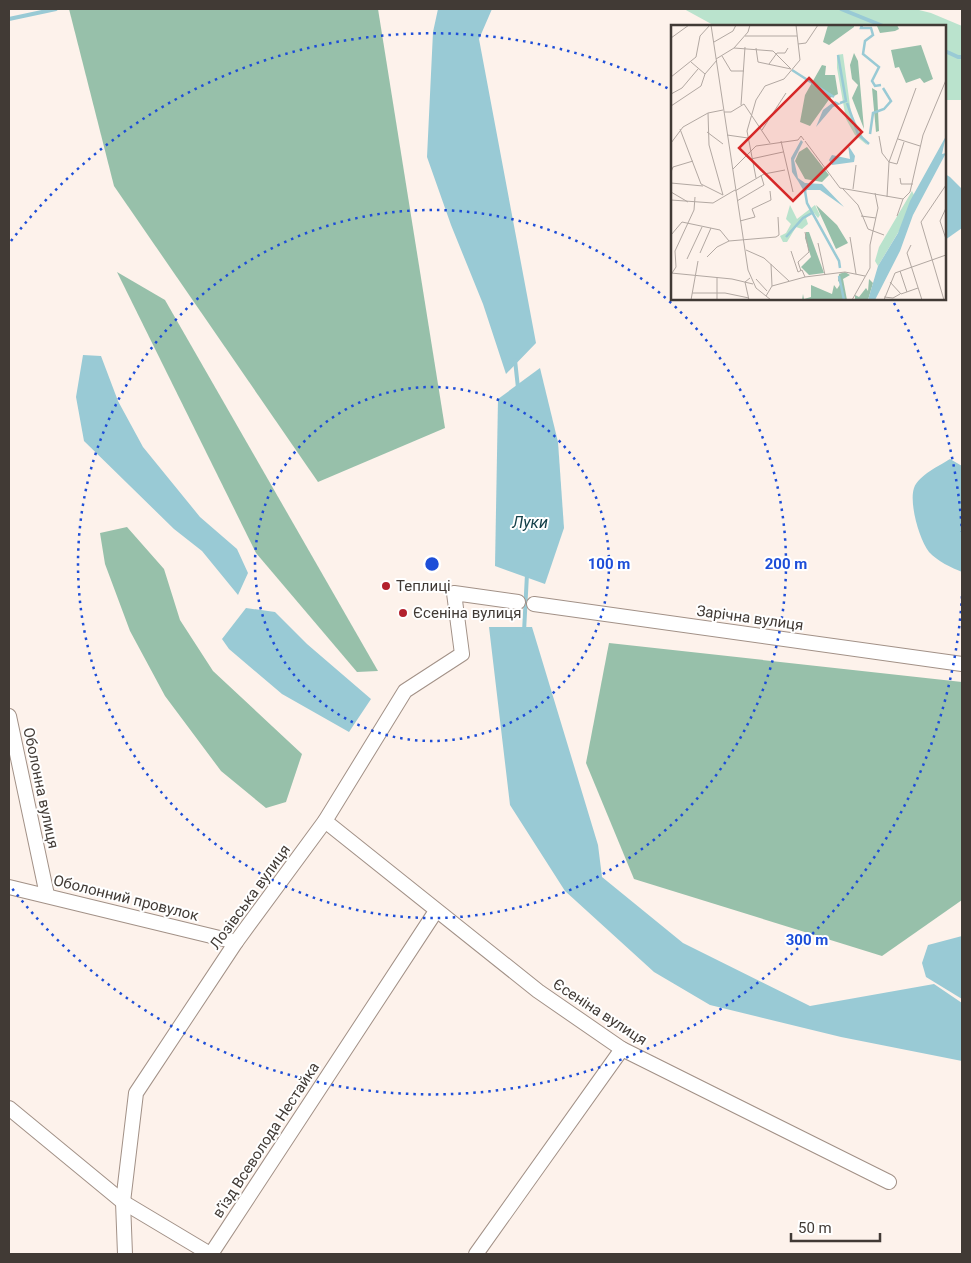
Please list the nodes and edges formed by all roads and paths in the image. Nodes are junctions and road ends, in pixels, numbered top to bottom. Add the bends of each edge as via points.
1 (518, 602) dead end
2 (534, 604) dead end
3 (962, 664) edge
4 (9, 716) edge
5 (10, 732) edge
6 (326, 820) junction
7 (9, 887) edge
8 (47, 895) junction
9 (436, 911) junction
10 (236, 942) junction
11 (622, 1049) junction
12 (9, 1108) edge
13 (889, 1182) dead end
14 (123, 1202) junction
15 (126, 1254) edge
16 (211, 1254) edge
17 (476, 1254) edge

1 - 6 street, Лозівська вулиця via 454,593 462,654 405,691
2 - 3 street, Зарічна вулиця
4 - 5 street, Оболонна вулиця
5 - 8 street, Оболонна вулиця
6 - 9 street, Єсеніна вулиця
6 - 10 street, Лозівська вулиця
7 - 8 street, Оболонний провулок
8 - 10 street, Оболонний провулок
9 - 11 street, Єсеніна вулиця via 538,991
9 - 16 street, в’їзд Всеволода Нестайка
10 - 14 street, Лозівська вулиця via 136,1093
11 - 13 street, Єсеніна вулиця
11 - 17 street
12 - 14 street
14 - 15 street, Лозівська вулиця
14 - 16 street

